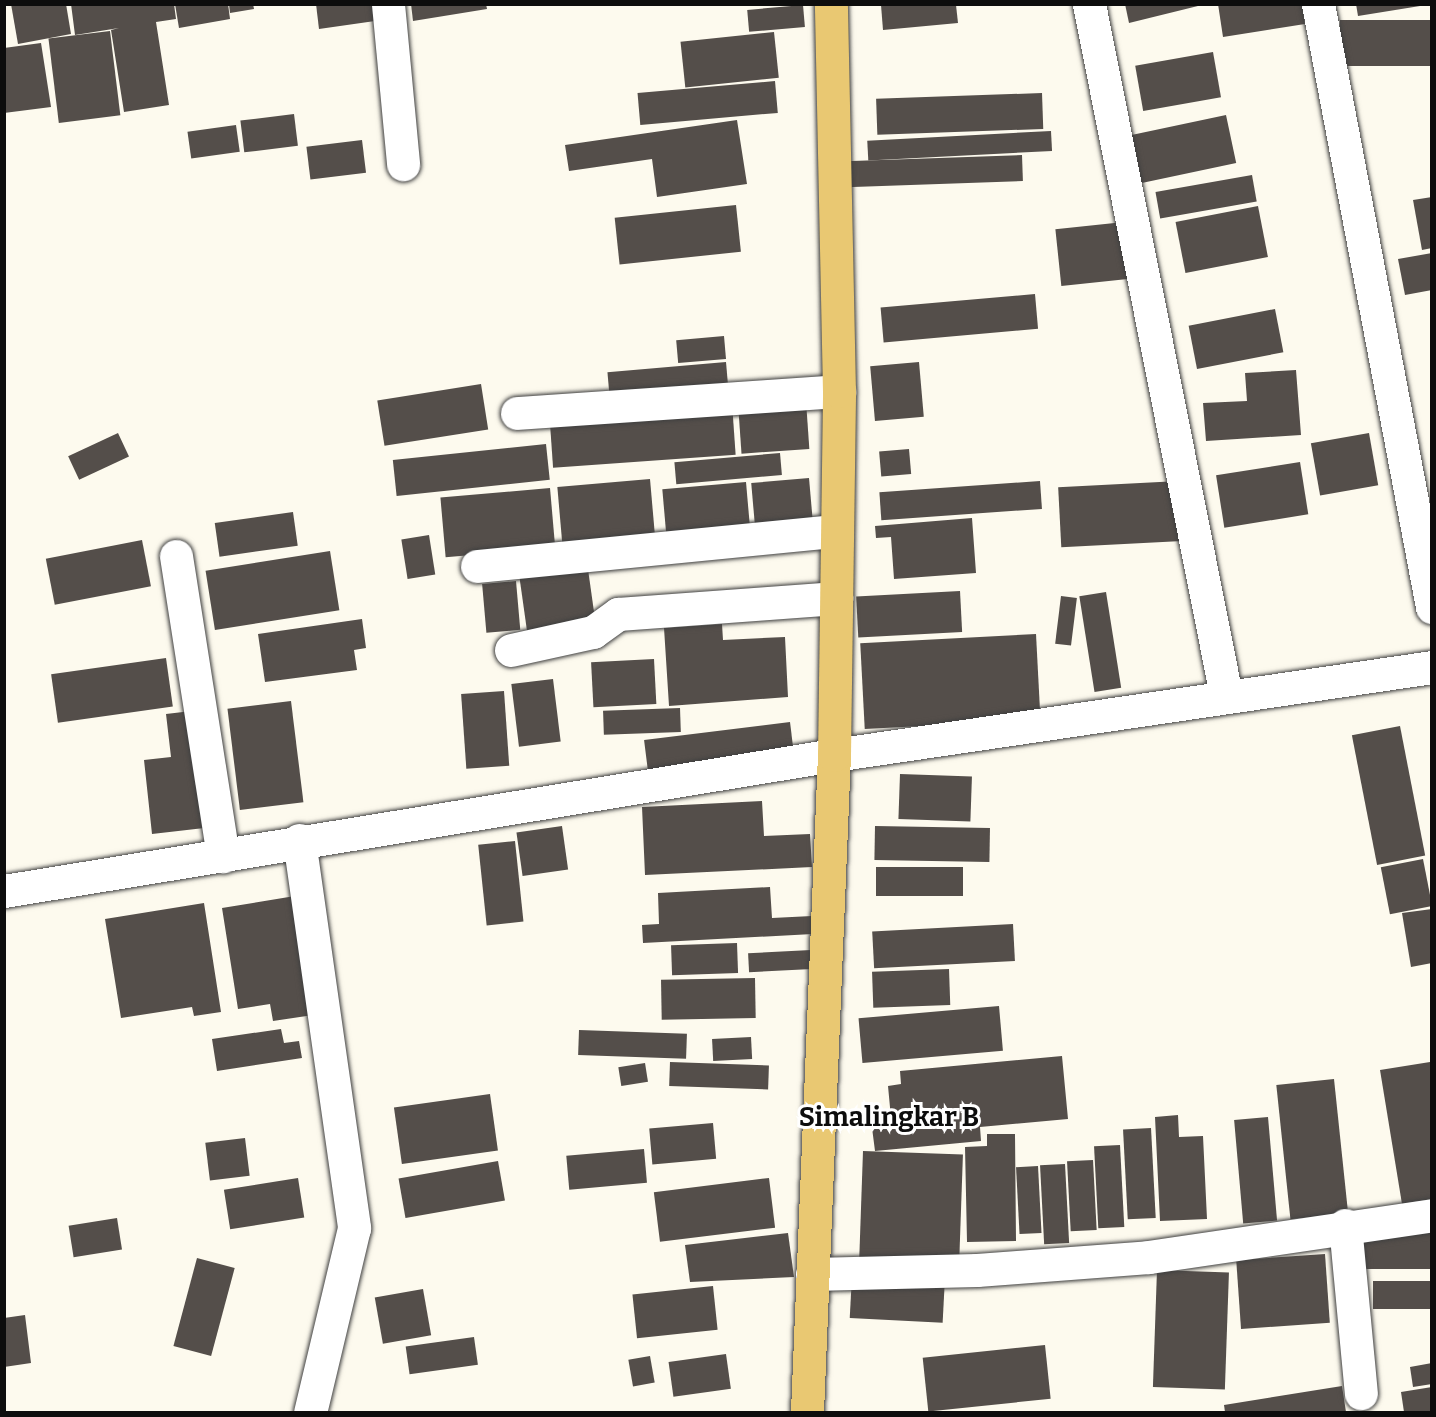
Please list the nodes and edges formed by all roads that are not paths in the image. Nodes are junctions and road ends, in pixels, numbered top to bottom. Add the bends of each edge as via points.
1 (388, 4) edge
2 (831, 4) edge
3 (1089, 4) edge
4 (1318, 4) edge
5 (403, 164) dead end
6 (839, 391) junction
7 (517, 413) dead end
8 (836, 531) junction
9 (176, 556) dead end
10 (477, 566) dead end
11 (836, 598) junction
12 (1431, 607) edge
13 (511, 650) dead end
14 (1431, 667) edge
15 (1226, 695) junction
16 (834, 754) junction
17 (299, 840) junction
18 (223, 856) junction
19 (4, 891) edge
20 (1431, 1215) edge
21 (1344, 1225) junction
22 (812, 1274) junction
23 (1361, 1393) dead end
24 (310, 1413) edge
25 (807, 1413) edge

1 - 5 street
2 - 6 main road
3 - 15 street
4 - 12 street
6 - 7 street
6 - 8 main road
8 - 10 street
8 - 11 main road
9 - 18 street
11 - 13 street via 618,614 593,632
11 - 16 main road
14 - 15 street
15 - 16 street
16 - 17 street
16 - 22 main road
17 - 18 street
17 - 24 street via 354,1228
18 - 19 street
20 - 21 street
21 - 22 street via 1149,1257 977,1270
21 - 23 street
22 - 25 main road

